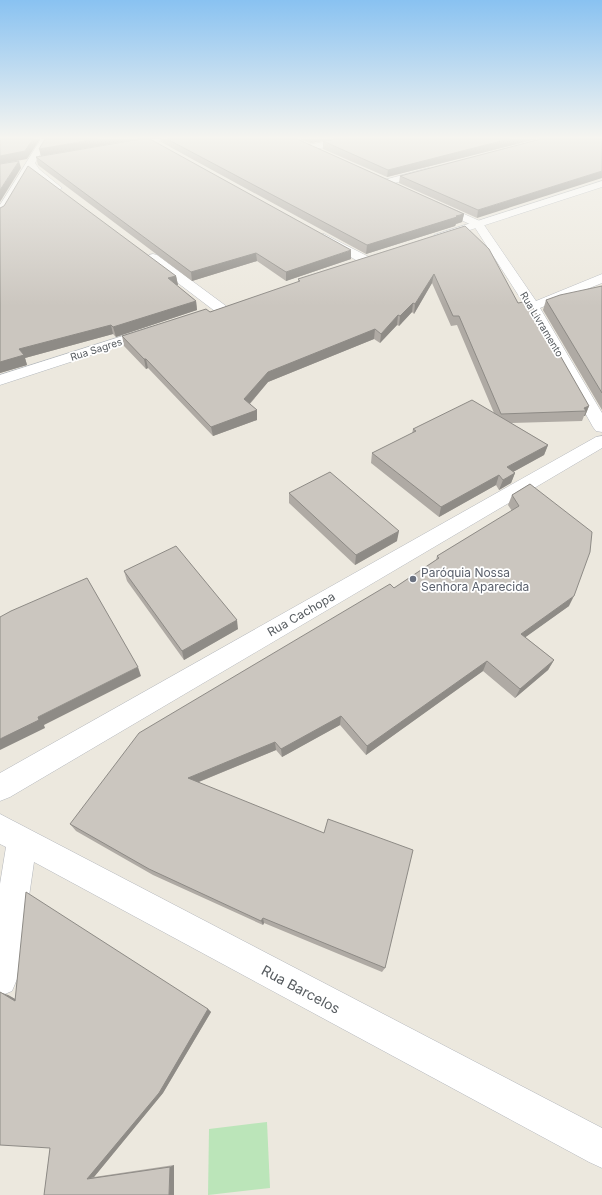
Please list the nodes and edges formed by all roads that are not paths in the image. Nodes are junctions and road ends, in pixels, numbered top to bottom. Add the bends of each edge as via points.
1 (11, 195) edge
2 (569, 195) edge
3 (429, 201) edge
4 (0, 214) edge
5 (478, 224) junction
6 (316, 233) edge
7 (426, 241) edge
8 (144, 252) edge
9 (380, 255) edge
10 (365, 260) junction
11 (351, 264) edge
12 (602, 278) edge
13 (235, 304) edge
14 (533, 307) junction
15 (221, 309) junction
16 (207, 313) edge
17 (166, 326) edge
18 (0, 380) edge
19 (602, 427) edge
20 (602, 441) edge
21 (0, 788) edge
22 (11, 834) edge
23 (0, 979) edge
24 (602, 1149) edge

1 - 4 street
2 - 5 street
3 - 5 street
5 - 7 street
5 - 14 street, Rua Livramento
6 - 10 street
8 - 15 street
9 - 10 street
10 - 11 street
12 - 14 street
13 - 15 street
14 - 19 street, Rua Livramento
15 - 16 street
17 - 18 street, Rua Sagres
20 - 21 street, Rua Cachopa
22 - 23 street
22 - 24 street, Rua Barcelos

